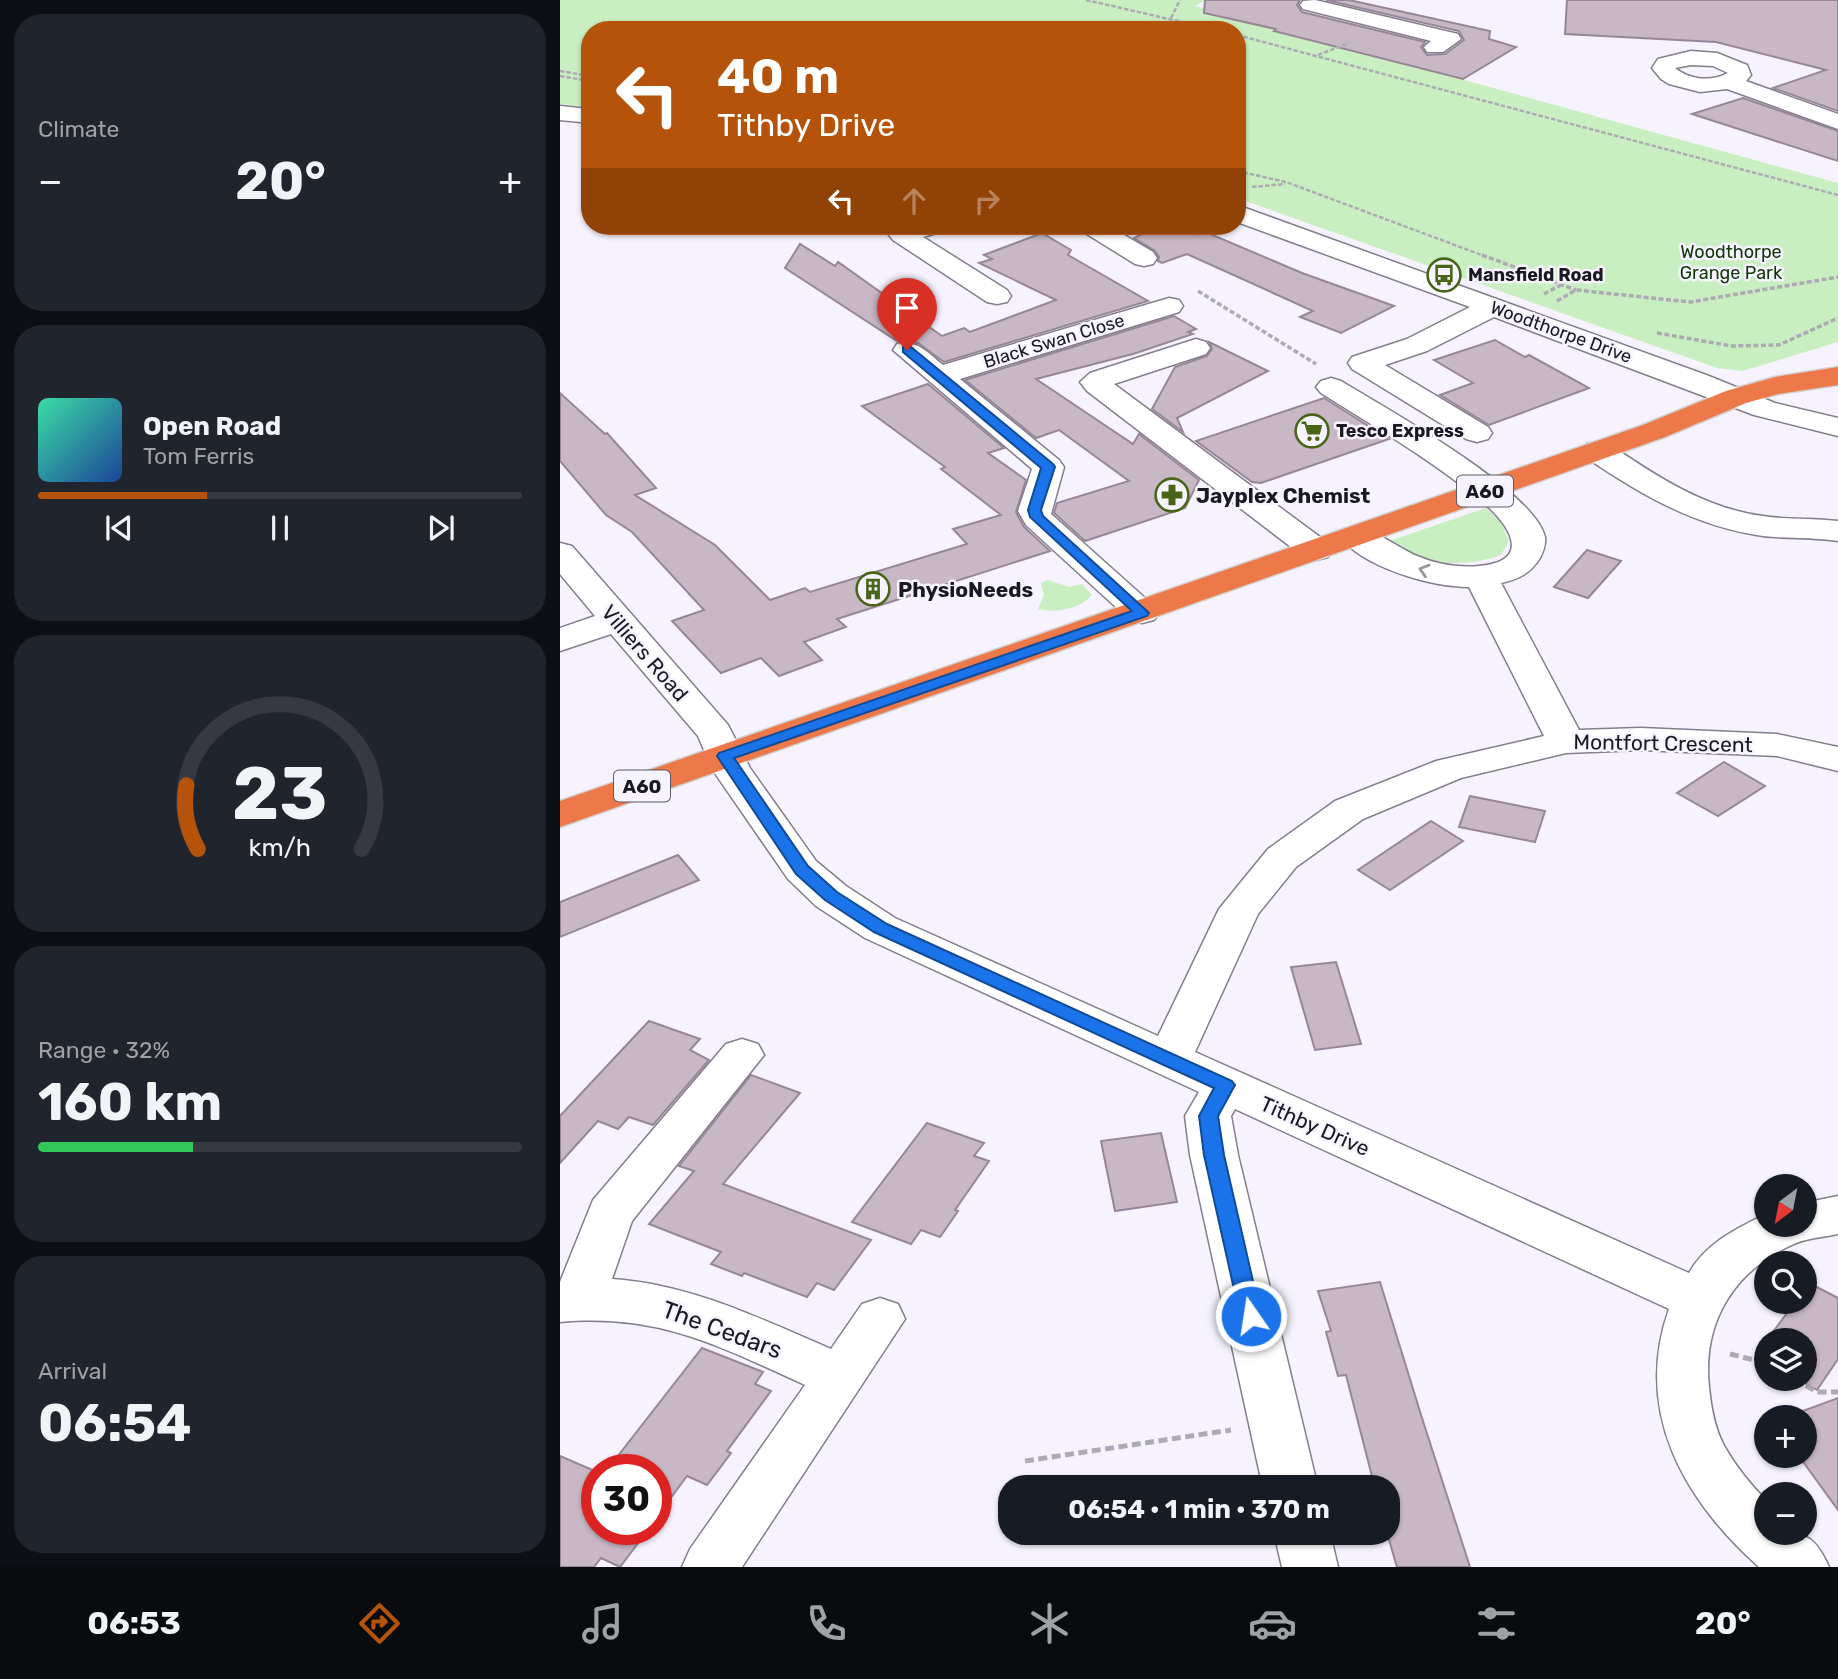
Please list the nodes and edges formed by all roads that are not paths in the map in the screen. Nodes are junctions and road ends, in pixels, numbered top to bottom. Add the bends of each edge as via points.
1 (1402, 2) dead end
2 (1310, 5) dead end
3 (1385, 23) junction
4 (1436, 47) dead end
5 (1728, 82) dead end
6 (560, 113) edge
7 (581, 115) edge
8 (1838, 122) edge
9 (1246, 216) edge
10 (904, 235) edge
11 (1106, 235) edge
12 (1144, 258) dead end
13 (997, 296) dead end
14 (1089, 300) dead end
15 (1169, 306) dead end
16 (1492, 307) junction
17 (1121, 320) junction
18 (1013, 324) dead end
19 (1041, 345) junction
20 (1196, 348) dead end
21 (925, 364) junction
22 (1836, 377) edge
23 (893, 378) dead end
24 (1331, 387) dead end
25 (1735, 397) junction
26 (1765, 409) junction
27 (1836, 426) edge
28 (1654, 432) junction
29 (1477, 433) dead end
30 (1598, 451) junction
31 (1489, 489) junction
32 (1838, 531) edge
33 (1356, 536) junction
34 (1316, 550) junction
35 (560, 553) edge
36 (1481, 578) junction
37 (1142, 613) junction
38 (616, 620) junction
39 (560, 640) edge
40 (1566, 742) junction
41 (725, 756) junction
42 (1838, 759) edge
43 (560, 816) edge
44 (742, 1055) dead end
45 (1170, 1058) junction
46 (1225, 1085) junction
47 (1838, 1215) edge
48 (1817, 1219) edge
49 (1766, 1237) edge
50 (1697, 1298) junction
51 (570, 1300) edge
52 (880, 1319) dead end
53 (839, 1376) junction
54 (1288, 1475) edge
55 (1305, 1545) edge
56 (710, 1567) edge
57 (1310, 1567) edge
58 (1801, 1567) edge

1 - 3 street
2 - 3 street
3 - 4 street via 1450,39
5 - 8 street
6 - 7 street
9 - 16 street, Woodthorpe Drive
10 - 13 street
11 - 12 street
14 - 17 street
15 - 17 street, Black Swan Close
16 - 25 street, Woodthorpe Drive
16 - 29 street via 1417,345 1362,363
17 - 19 street, Black Swan Close
18 - 19 street
19 - 21 street, Black Swan Close
20 - 34 street via 1095,382
21 - 23 street, Black Swan Close
21 - 37 street via 1048,467 1034,510 1037,517
22 - 25 highway, A60
22 - 26 highway, A60 via 1822,391
24 - 31 street
25 - 26 street, Woodthorpe Drive
25 - 28 highway, A60
26 - 27 street, Woodthorpe Drive
26 - 28 highway, A60 via 1696,431
28 - 30 highway, A60
30 - 31 highway, A60
30 - 32 street via 1688,504 1733,520
31 - 33 highway, A60
31 - 36 street via 1518,519 1529,535 1529,547 1521,563
33 - 34 highway, A60
36 -> 33 street via 1408,565
34 - 37 highway, A60
35 - 38 street, Villiers Road
36 - 40 street
37 - 41 highway, A60
38 - 39 street
38 - 41 street, Villiers Road via 715,733
40 - 42 street, Montfort Crescent via 1680,740 1776,745
40 - 45 street, Montfort Crescent via 1449,769 1349,810 1282,858 1240,909
41 - 43 highway, A60
41 - 45 street, Tithby Drive via 802,870 831,896 880,928
44 - 51 street via 610,1213
45 - 46 street, Tithby Drive
46 - 50 street, Tithby Drive
46 - 54 street via 1208,1116 1210,1129
47 - 48 street
49 - 50 street via 1733,1256
50 - 58 street via 1682,1343 1681,1378 1695,1440 1723,1491 1764,1538
51 - 53 street, The Cedars via 632,1299 689,1313
52 - 53 street
53 - 56 street
55 - 57 street

